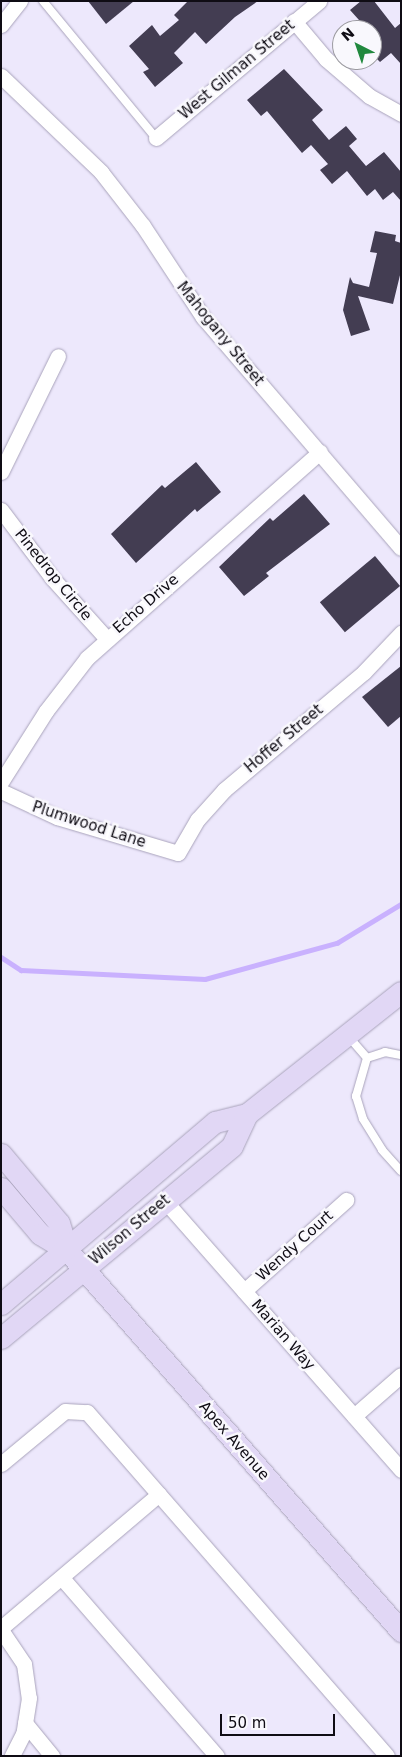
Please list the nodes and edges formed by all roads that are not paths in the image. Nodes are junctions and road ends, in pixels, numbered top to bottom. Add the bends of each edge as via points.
1 (20, 1) edge
2 (43, 1) edge
3 (319, 1) edge
4 (294, 22) junction
5 (1, 25) edge
6 (1, 76) edge
7 (401, 114) edge
8 (156, 138) joint
9 (58, 356) dead end
10 (320, 452) junction
11 (1, 472) edge
12 (1, 510) edge
13 (401, 548) edge
14 (401, 632) edge
15 (106, 639) junction
16 (1, 782) edge
17 (1, 791) edge
18 (178, 853) joint
19 (401, 992) edge
20 (347, 1035) junction
21 (401, 1055) edge
22 (367, 1058) junction
23 (247, 1114) junction
24 (1, 1154) edge
25 (401, 1172) edge
26 (1, 1188) edge
27 (346, 1200) dead end
28 (165, 1201) junction
29 (67, 1250) junction
30 (84, 1269) junction
31 (244, 1291) junction
32 (1, 1304) edge
33 (1, 1338) edge
34 (401, 1375) edge
35 (354, 1416) junction
36 (1, 1464) edge
37 (401, 1470) edge
38 (159, 1494) junction
39 (62, 1578) junction
40 (1, 1629) edge
41 (401, 1631) edge
42 (25, 1723) junction
43 (12, 1756) edge
44 (52, 1756) edge
45 (217, 1756) edge
46 (387, 1756) edge

1 - 5 street
2 - 8 lane
3 - 4 street, West Gilman Street
4 - 7 street via 326,59 369,96
4 - 8 street, West Gilman Street
6 - 10 street, Mahogany Street via 101,172 138,219 203,317
9 - 11 street
10 - 13 street, Mahogany Street
10 - 15 street, Echo Drive
12 - 15 street, Pinedrop Circle via 53,578
14 - 18 street, Hoffer Street via 364,672 224,790 198,819
15 - 16 street, Echo Drive via 70,678
17 - 18 street, Plumwood Lane via 56,817
19 - 20 street, Wilson Street
20 - 22 lane
20 - 23 street, Wilson Street
21 - 22 lane via 385,1052
22 - 25 lane via 356,1096 363,1119
23 - 28 street, Wilson Street via 232,1146
23 - 29 street, Wilson Street via 215,1122
24 - 29 street via 59,1223
26 - 29 street via 40,1234
27 - 31 street, Wendy Court
28 - 30 street, Wilson Street
28 - 31 street, Marian Way
29 - 30 street, Apex Avenue
29 - 32 street, Wilson Street
30 - 33 street, Wilson Street
30 - 41 street, Apex Avenue
31 - 35 street, Marian Way
34 - 35 street
35 - 37 street, Marian Way
36 - 38 street via 65,1411 87,1412
38 - 39 street
38 - 46 street
39 - 40 street
39 - 45 street
40 - 42 street via 24,1664 29,1698
42 - 43 street
42 - 44 street

